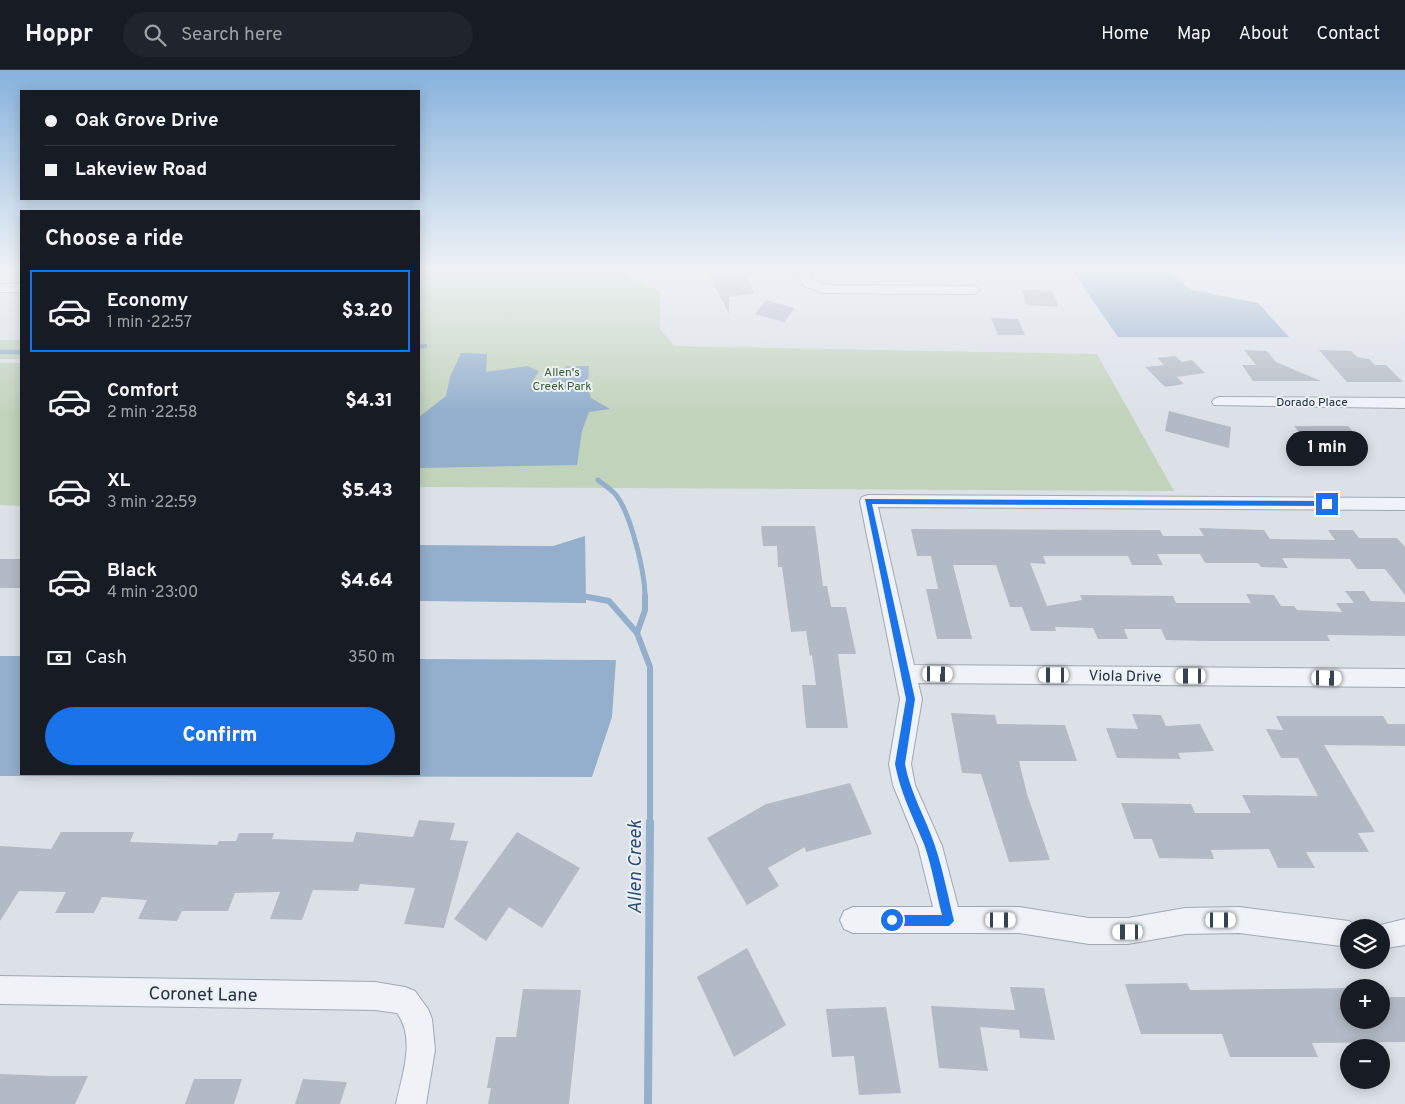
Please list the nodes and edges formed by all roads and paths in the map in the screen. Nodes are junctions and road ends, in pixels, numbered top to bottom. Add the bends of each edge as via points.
1 (1220, 402) dead end
2 (1405, 403) edge
3 (868, 501) joint
4 (1405, 504) edge
5 (905, 674) junction
6 (1405, 678) edge
7 (853, 920) dead end
8 (949, 921) junction
9 (1405, 932) edge
10 (1340, 933) edge
11 (1390, 934) edge
12 (0, 990) edge
13 (411, 1104) edge

1 - 2 street, Dorado Place
3 - 4 street
3 - 5 street
5 - 6 street, Viola Drive
5 - 8 street via 910,699 900,764 904,785 930,846
7 - 8 street
8 - 10 street via 1019,920 1089,932 1128,932 1185,921 1239,920
9 - 11 street
12 - 13 street, Coronet Lane via 375,996 405,1002 418,1019 421,1050

